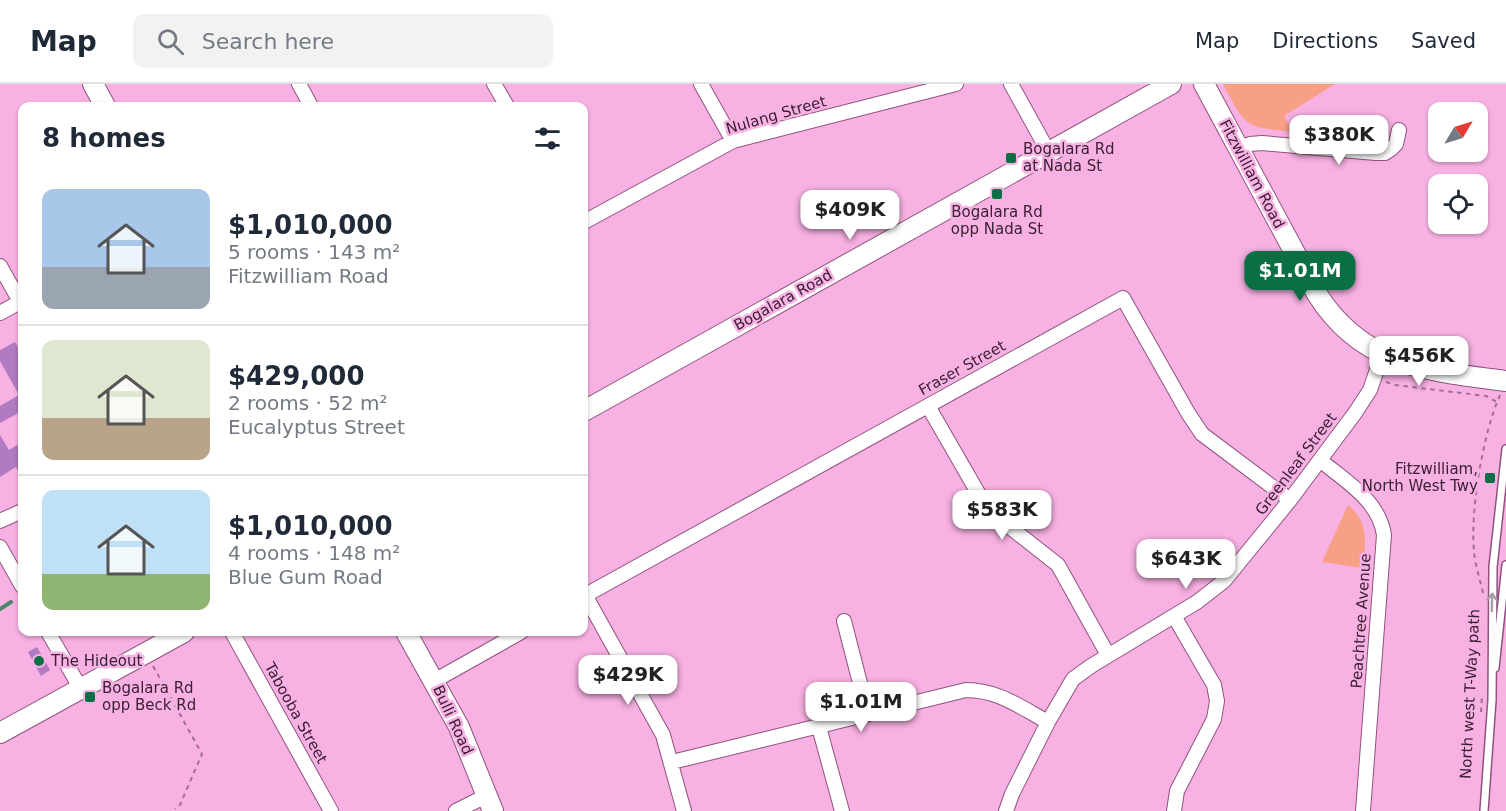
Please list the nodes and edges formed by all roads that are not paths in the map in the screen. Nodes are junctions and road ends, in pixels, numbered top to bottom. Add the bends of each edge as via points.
1 (93, 84) edge
2 (298, 84) edge
3 (494, 84) edge
4 (701, 84) edge
5 (956, 84) edge
6 (1011, 84) edge
7 (1171, 84) edge
8 (1204, 84) edge
9 (103, 102) edge
10 (309, 102) edge
11 (505, 102) edge
12 (1399, 130) dead end
13 (733, 141) junction
14 (1239, 148) junction
15 (1048, 152) junction
16 (588, 220) edge
17 (0, 266) edge
18 (18, 298) edge
19 (18, 304) edge
20 (0, 313) edge
21 (1382, 355) junction
22 (1506, 381) edge
23 (928, 406) junction
24 (588, 409) edge
25 (1506, 449) edge
26 (1320, 460) junction
27 (1290, 500) junction
28 (18, 513) edge
29 (0, 520) edge
30 (0, 547) edge
31 (1506, 565) edge
32 (18, 579) edge
33 (588, 594) edge
34 (588, 603) edge
35 (1174, 615) junction
36 (844, 621) dead end
37 (50, 636) edge
38 (177, 636) edge
39 (234, 636) edge
40 (408, 636) edge
41 (514, 636) edge
42 (1108, 655) junction
43 (434, 681) junction
44 (81, 689) junction
45 (1492, 702) junction
46 (868, 714) junction
47 (1048, 722) junction
48 (819, 727) junction
49 (0, 733) edge
50 (672, 762) junction
51 (490, 804) edge
52 (331, 811) edge
53 (456, 811) edge
54 (684, 811) edge
55 (842, 811) edge
56 (1006, 811) edge
57 (1174, 811) edge
58 (1363, 811) edge
59 (1484, 811) edge

1 - 9 street
2 - 10 street
3 - 11 street
4 - 13 street
5 - 13 street, Nulang Street
6 - 15 street
7 - 15 street, Bogalara Road
8 - 14 street, Fitzwilliam Road
12 - 14 street via 1396,144 1385,153 1262,143
13 - 16 street, Nulang Street
14 - 21 street, Fitzwilliam Road via 1324,305 1348,332
15 - 24 street, Bogalara Road
17 - 18 street
19 - 20 street
21 - 22 street, Fitzwilliam Road via 1436,371
21 - 26 street, Greenleaf Street via 1364,400
23 - 27 street, Fraser Street via 1123,298 1202,434
23 - 33 street, Fraser Street
23 - 42 street via 985,505 1058,565
45 -> 25 lane via 1493,567
26 - 27 street, Greenleaf Street
26 - 58 street, Peachtree Avenue via 1364,496 1382,522 1384,535
27 - 35 street, Greenleaf Street via 1224,581
28 - 29 street
30 - 32 street
31 - 45 lane
34 - 50 street via 663,735
35 - 42 street, Greenleaf Street
35 - 57 street via 1214,685 1218,701 1214,719 1177,791
36 - 46 street
37 - 44 street
38 - 44 street
39 - 52 street, Tabooba Street
40 - 43 street, Bulli Road
41 - 43 street
42 - 47 street, Greenleaf Street via 1073,679
43 - 51 street, Bulli Road via 459,727
44 - 49 street
45 - 59 lane
46 - 47 street via 966,690 981,690
46 - 48 street
47 - 56 street, Greenleaf Street
48 - 50 street
48 - 55 street
50 - 54 street
51 - 53 street

